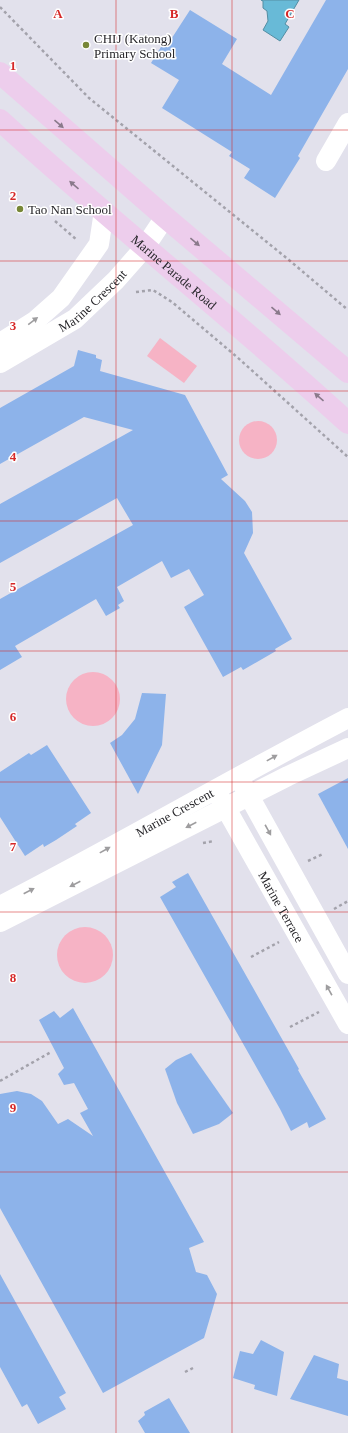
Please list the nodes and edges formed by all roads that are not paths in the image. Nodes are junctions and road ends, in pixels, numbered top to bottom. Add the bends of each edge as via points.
1 (0, 73) edge
2 (0, 120) edge
3 (348, 123) edge
4 (326, 161) dead end
5 (104, 210) junction
6 (165, 217) junction
7 (145, 247) junction
8 (0, 343) edge
9 (0, 363) edge
10 (348, 372) edge
11 (348, 423) edge
12 (348, 718) edge
13 (348, 748) edge
14 (238, 777) junction
15 (216, 789) junction
16 (248, 796) junction
17 (226, 808) junction
18 (0, 906) edge
19 (0, 922) edge
20 (348, 974) edge
21 (348, 1024) edge

1 -> 6 main road
5 -> 2 main road, Marine Parade Road
3 - 4 street
5 - 7 main road, Marine Parade Road
8 -> 5 street, Marine Crescent via 35,321 61,298 99,244
6 - 7 street, Marine Crescent
6 -> 10 main road
7 - 9 street, Marine Crescent via 116,280 75,319
11 -> 7 main road, Marine Parade Road
14 -> 12 street, Marine Crescent
13 - 16 street, Marine Crescent
14 - 15 street, Marine Crescent
14 - 16 street, Marine Terrace
15 - 17 street, Marine Terrace
18 -> 15 street, Marine Crescent
16 - 17 street, Marine Crescent
16 -> 20 street, Marine Terrace
17 -> 19 street, Marine Crescent
21 -> 17 street, Marine Terrace

